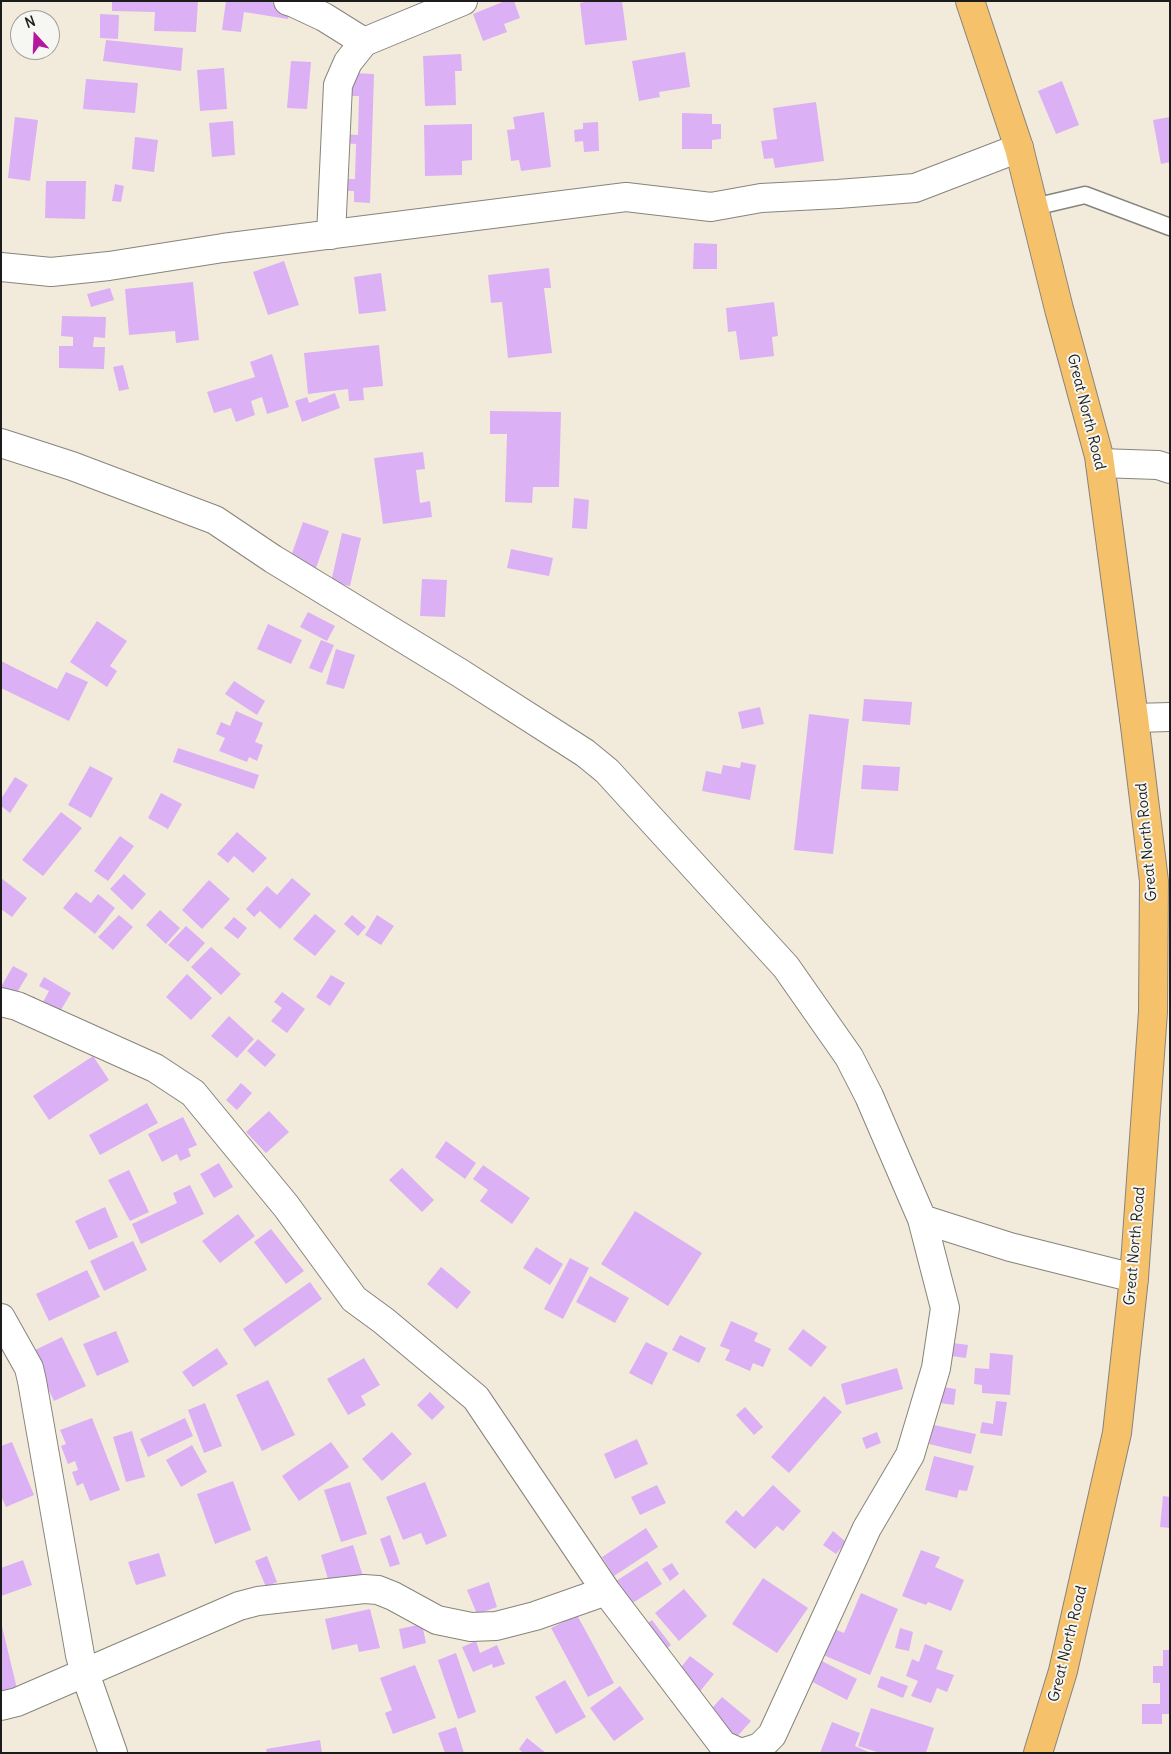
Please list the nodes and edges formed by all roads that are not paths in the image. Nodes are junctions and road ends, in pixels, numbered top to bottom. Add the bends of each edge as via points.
1 (288, 1) edge
2 (462, 1) edge
3 (970, 1) edge
4 (364, 42) junction
5 (1019, 148) junction
6 (1034, 207) junction
7 (1170, 227) edge
8 (330, 234) junction
9 (1, 267) edge
10 (1, 443) edge
11 (1100, 463) junction
12 (1170, 469) edge
13 (1170, 717) edge
14 (1134, 718) junction
15 (1, 1002) edge
16 (922, 1219) junction
17 (1134, 1278) junction
18 (1, 1318) edge
19 (606, 1591) junction
20 (84, 1673) junction
21 (1, 1706) edge
22 (113, 1753) edge
23 (1038, 1753) edge

1 - 4 street via 324,17
2 - 4 street
3 - 5 highway, Great North Road
4 - 8 street via 348,62 338,85
5 - 6 highway, Great North Road
5 - 8 street via 916,188 761,198 711,207 626,197
6 - 7 lane via 1085,194
6 - 11 highway, Great North Road
8 - 9 street via 51,272
10 - 16 street via 215,520 544,726 607,770 792,975 849,1057
11 - 12 street via 1158,465
11 - 14 highway, Great North Road
13 - 14 street
14 - 17 highway, Great North Road via 1154,890 1153,1012
15 - 19 street via 17,1006 155,1068 193,1093 286,1206 354,1299 476,1398
16 - 17 street via 1010,1247
16 - 19 street via 945,1308 933,1377 910,1455 867,1528 772,1735 760,1747 741,1752 723,1745
17 - 23 highway, Great North Road via 1117,1433 1063,1671
18 - 20 street via 29,1368
19 - 20 street via 535,1616 496,1626 470,1627 437,1620 378,1590 258,1600
20 - 21 street
20 - 22 street

